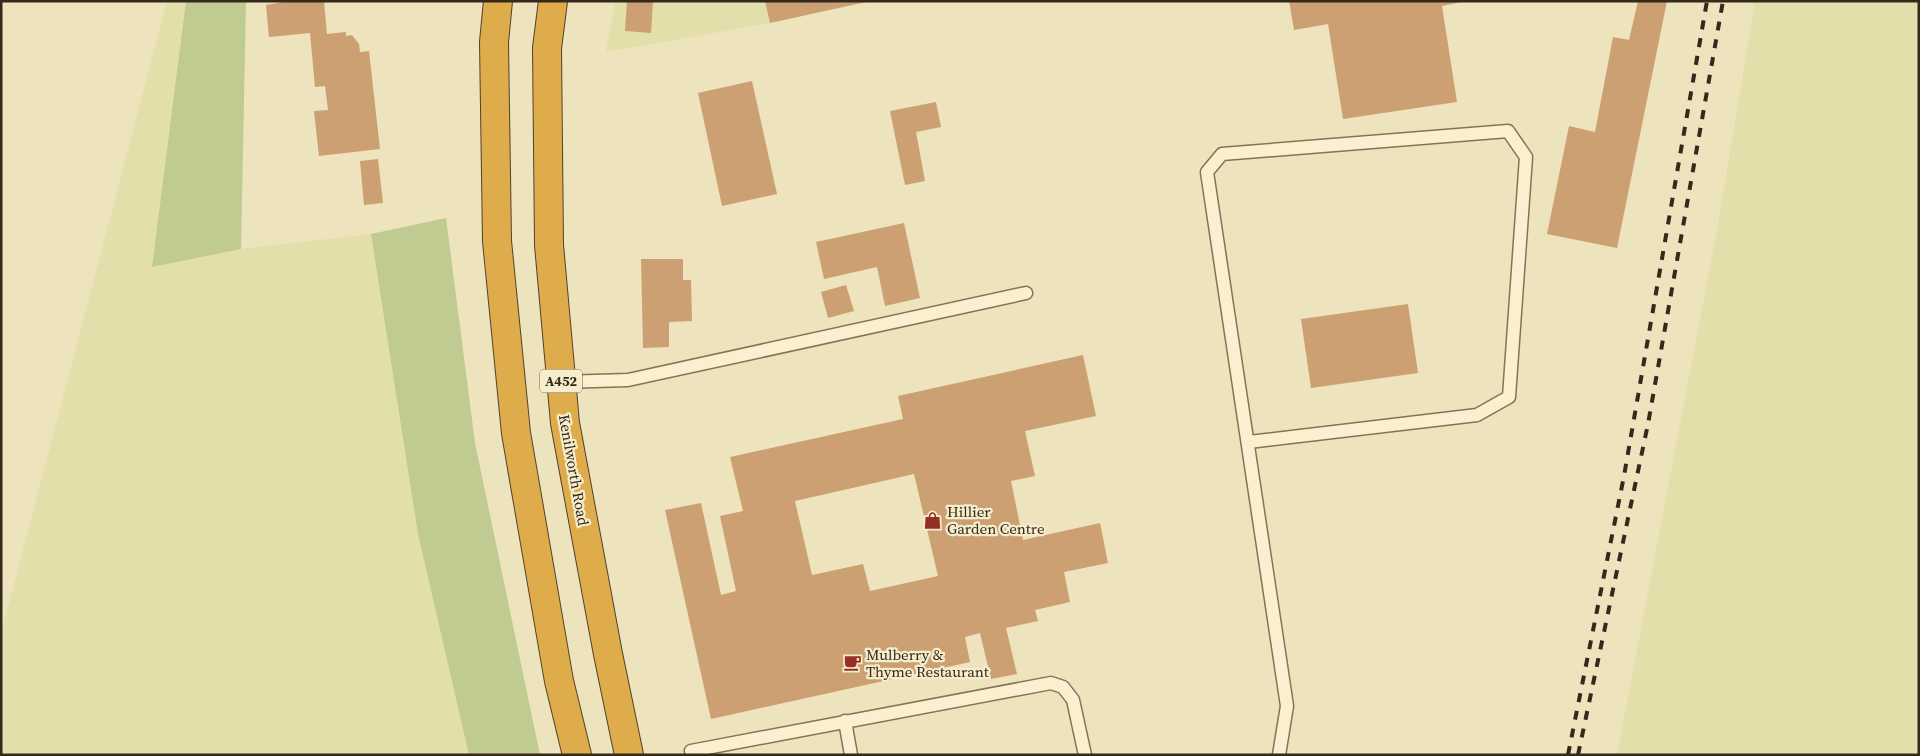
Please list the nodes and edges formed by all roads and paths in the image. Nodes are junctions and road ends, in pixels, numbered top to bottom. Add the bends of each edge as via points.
1 (498, 1) edge
2 (553, 1) edge
3 (1026, 293) dead end
4 (561, 382) junction
5 (1248, 442) junction
6 (845, 722) junction
7 (691, 751) dead end
8 (577, 755) edge
9 (629, 755) edge
10 (851, 755) edge
11 (1085, 755) edge
12 (1279, 755) edge

1 - 8 highway via 494,42 497,241 515,423 559,681
2 - 4 highway, Kenilworth Road / A452 via 547,48 549,244
3 - 4 lane via 628,380
4 - 9 highway, Kenilworth Road / A452 via 565,423
5 - 5 lane via 1477,415 1509,396 1526,157 1508,130 1222,154 1207,172
5 - 12 lane via 1287,706
6 - 7 lane
6 - 10 lane
6 - 11 lane via 1051,683 1063,687 1073,700

